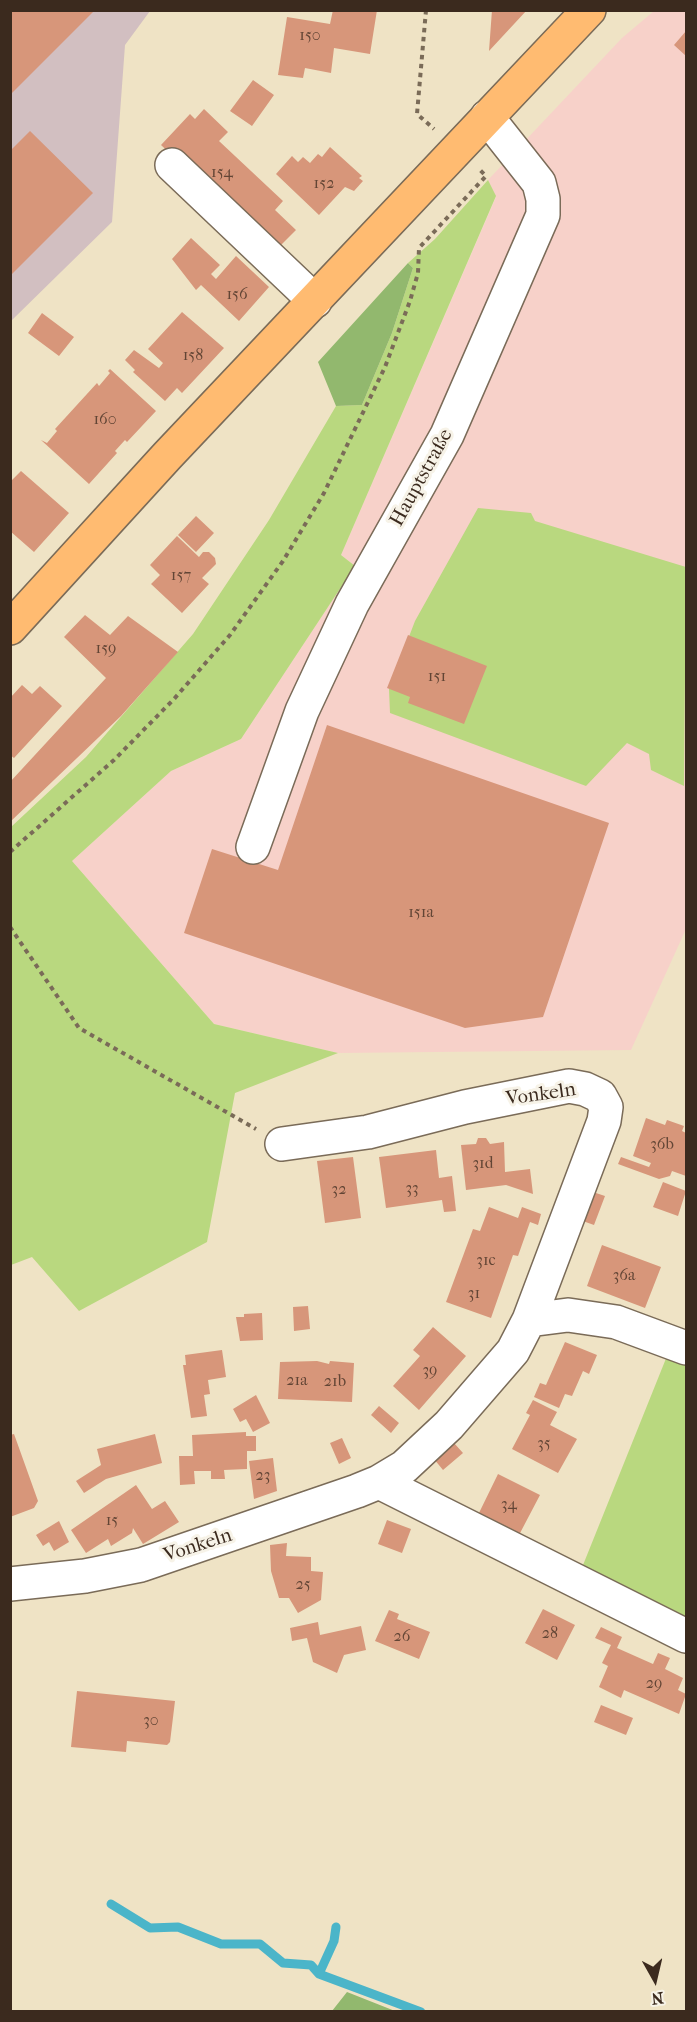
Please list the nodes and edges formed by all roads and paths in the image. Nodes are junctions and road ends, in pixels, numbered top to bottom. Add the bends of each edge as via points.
1 (426, 10) edge
2 (590, 10) edge
3 (417, 114) dead end
4 (487, 117) junction
5 (172, 165) dead end
6 (419, 248) dead end
7 (315, 301) junction
8 (10, 628) edge
9 (253, 847) dead end
10 (10, 852) edge
11 (10, 927) edge
12 (282, 1144) joint
13 (529, 1320) junction
14 (687, 1348) edge
15 (380, 1482) junction
16 (10, 1584) edge
17 (687, 1636) edge

1 - 3 path
2 - 4 main road
4 - 7 main road
4 - 9 street, Hauptstraße via 539,183 543,215 447,435 352,604 302,711
5 - 7 street
6 - 10 path via 418,273 385,367 324,493 283,561 230,635 174,699 114,760
7 - 8 main road
11 - 12 path via 79,1028
12 - 13 street, Vonkeln via 368,1132 569,1086 600,1096 606,1107 604,1121
13 - 14 street via 568,1315 616,1322
13 - 15 street, Vonkeln via 513,1351 449,1425 404,1467
15 - 16 street, Vonkeln via 141,1565
15 - 17 street

